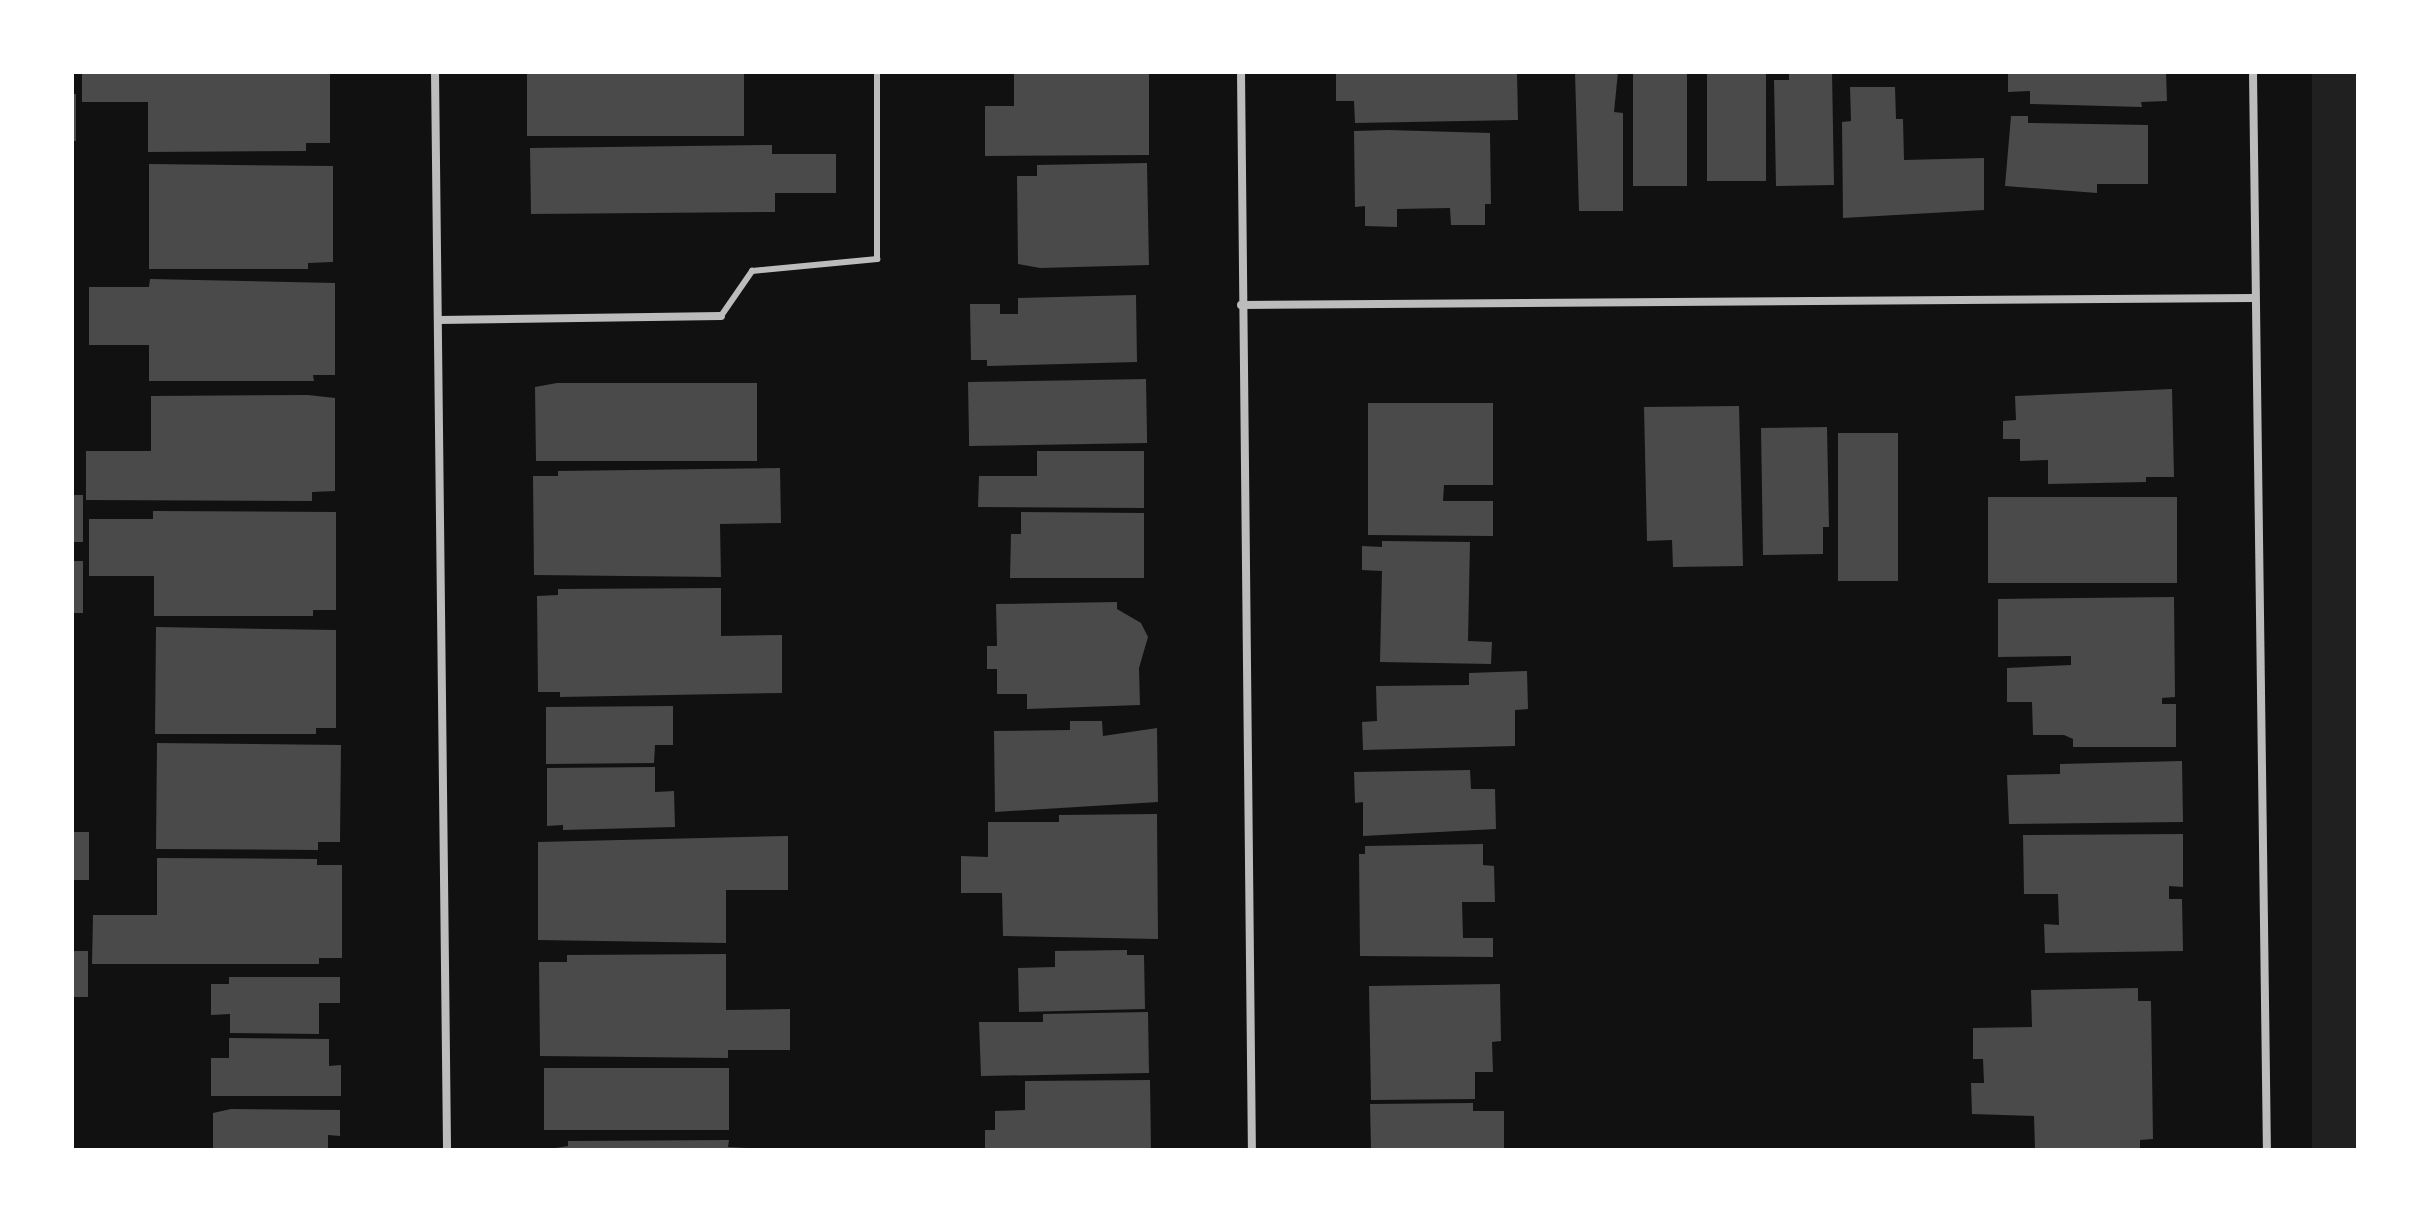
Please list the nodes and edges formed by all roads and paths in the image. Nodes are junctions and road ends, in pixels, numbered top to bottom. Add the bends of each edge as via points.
1 (435, 72) edge
2 (877, 72) edge
3 (1241, 72) edge
4 (2253, 72) edge
5 (2254, 298) junction
6 (1241, 305) junction
7 (721, 316) joint
8 (439, 320) junction
9 (447, 1150) edge
10 (1252, 1150) edge
11 (2267, 1150) edge

1 - 8 street
2 - 7 lane via 877,259 752,271
3 - 6 street
4 - 5 street
5 - 6 street
5 - 11 street
6 - 10 street
7 - 8 street
8 - 9 street

